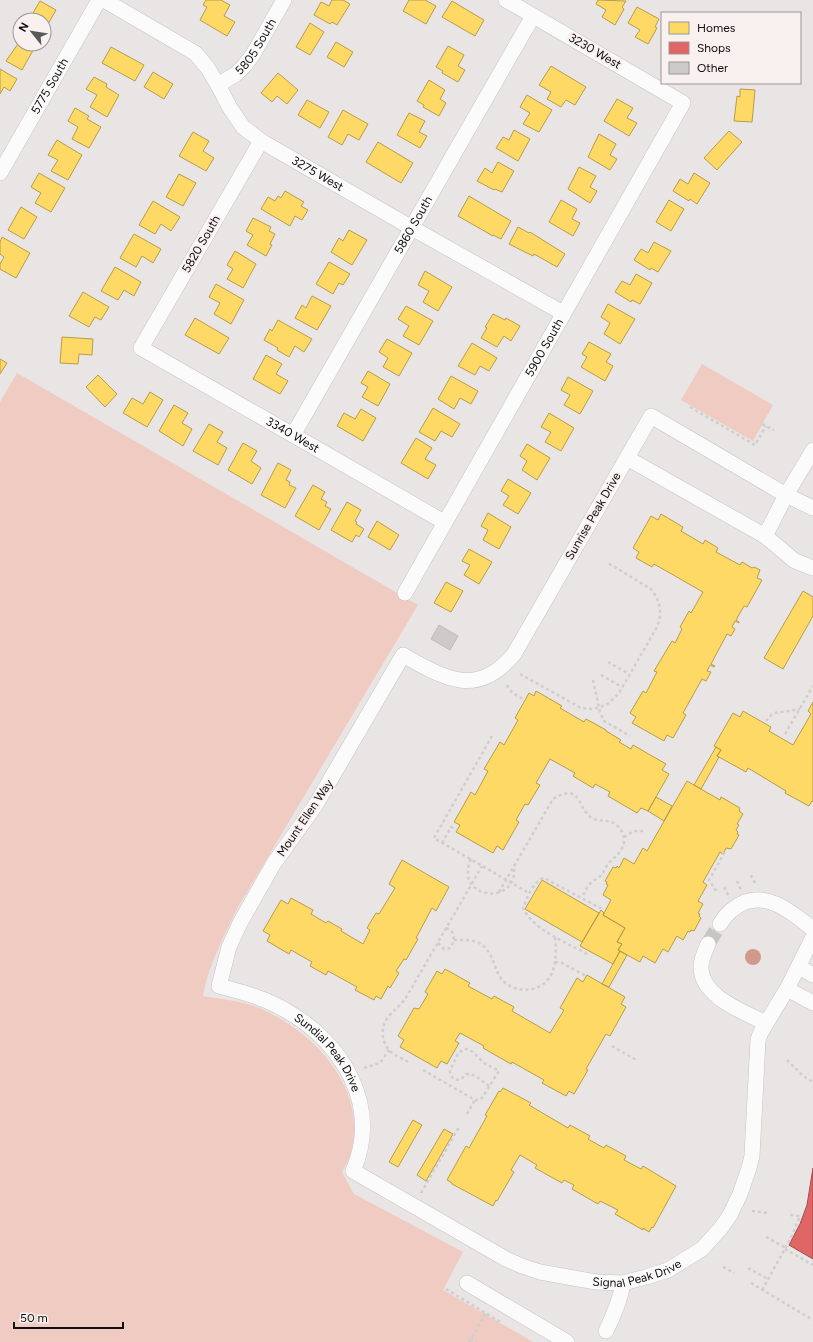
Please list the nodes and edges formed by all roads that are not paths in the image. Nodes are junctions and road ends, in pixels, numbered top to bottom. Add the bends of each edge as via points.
1 (100, 0) edge
2 (104, 0) edge
3 (284, 0) edge
4 (506, 0) edge
5 (533, 16) junction
6 (218, 85) junction
7 (683, 103) joint
8 (261, 141) junction
9 (0, 173) edge
10 (412, 228) junction
11 (563, 313) junction
12 (141, 348) joint
13 (293, 435) junction
14 (813, 450) edge
15 (627, 458) junction
16 (786, 495) junction
17 (813, 508) edge
18 (444, 522) junction
19 (765, 536) junction
20 (813, 568) edge
21 (405, 593) dead end
22 (403, 655) joint
23 (720, 924) tunnel mouth
24 (813, 929) edge
25 (813, 937) edge
26 (708, 944) tunnel mouth
27 (799, 967) junction
28 (813, 975) edge
29 (219, 986) joint
30 (787, 989) junction
31 (813, 1003) edge
32 (766, 1023) junction
33 (353, 1171) joint
34 (467, 1283) dead end
35 (623, 1283) junction
36 (606, 1331) dead end
37 (567, 1342) edge

1 - 9 street, 5775 South
2 - 6 street, 3275 West via 195,52
3 - 6 street, 5805 South via 252,56 236,74
4 - 5 street, 3230 West
5 - 7 street, 3230 West
5 - 10 street, 5860 South
6 - 8 street, 3275 West via 243,127
7 - 11 street, 5900 South
8 - 10 street, 3275 West
8 - 12 street, 5820 South
10 - 11 street, 3275 West
10 - 13 street, 5860 South
11 - 18 street, 5900 South
12 - 13 street, 3340 West
13 - 18 street, 3340 West
14 - 16 street
15 - 16 street via 651,416
15 - 19 street, Sunrise Peak Drive
15 - 22 street, Sunrise Peak Drive via 514,654 502,667 487,676 461,680 444,676
16 - 17 street
16 - 19 street
18 - 21 street, 5900 South
19 - 20 street, Sunrise Peak Drive via 795,561
22 - 29 street, Mount Ellen Way via 315,806 274,863 240,923 229,947
23 - 24 street via 733,908 761,899 787,910
25 - 27 street, Signal Peak Drive
26 - 32 street via 701,969 707,986 728,1004
27 - 28 street
27 - 30 street, Signal Peak Drive
29 - 33 street, Sundial Peak Drive via 257,997 286,1010 320,1036 340,1059 360,1099 362,1141
30 - 31 street
30 - 32 street, Signal Peak Drive
32 - 35 street, Signal Peak Drive via 758,1040 752,1156 745,1181 730,1215 712,1239 690,1257 668,1270
33 - 35 street, Signal Peak Drive via 522,1266 540,1272 596,1282
34 - 37 street
35 - 36 street via 621,1297

